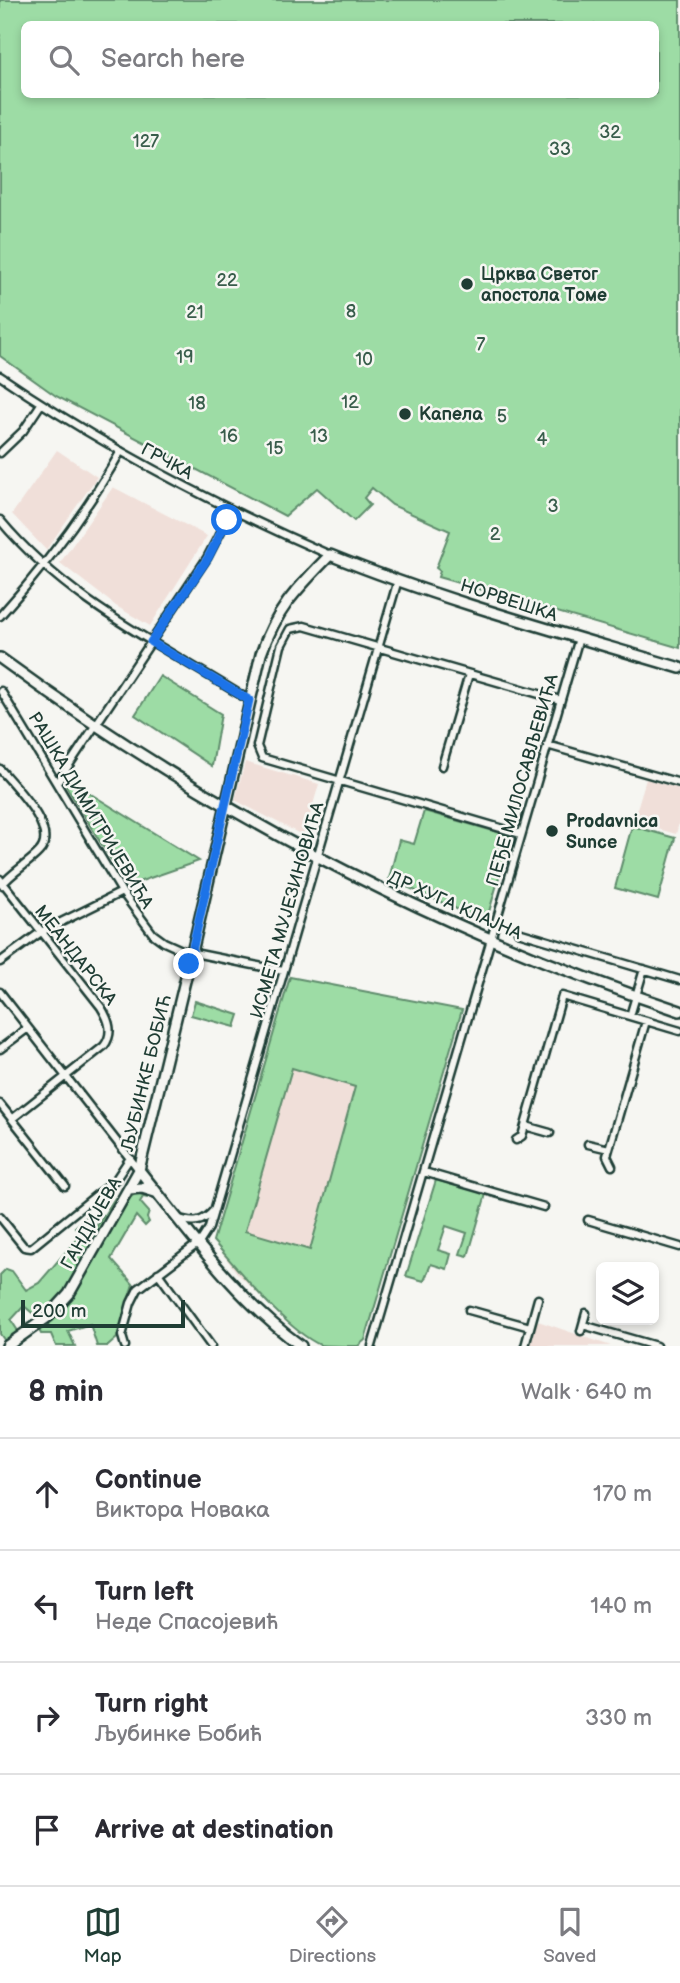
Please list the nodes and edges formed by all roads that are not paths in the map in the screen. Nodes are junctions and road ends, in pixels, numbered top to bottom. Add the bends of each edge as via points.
1 (0, 376) edge
2 (41, 404) junction
3 (121, 451) junction
4 (0, 453) edge
5 (232, 510) junction
6 (0, 520) edge
7 (330, 555) junction
8 (44, 566) junction
9 (398, 580) junction
10 (0, 616) edge
11 (579, 638) junction
12 (151, 642) junction
13 (377, 647) junction
14 (0, 658) edge
15 (680, 668) edge
16 (469, 674) junction
17 (1, 691) edge
18 (249, 700) junction
19 (560, 700) junction
20 (96, 726) junction
21 (547, 745) junction
22 (442, 766) dead end
23 (0, 769) edge
24 (339, 781) junction
25 (57, 783) junction
26 (680, 783) edge
27 (226, 807) junction
28 (521, 834) junction
29 (317, 857) junction
30 (1, 883) edge
31 (122, 892) junction
32 (41, 932) junction
33 (518, 932) dead end
34 (490, 940) junction
35 (192, 952) junction
36 (0, 962) edge
37 (644, 969) junction
38 (283, 971) junction
39 (680, 980) edge
40 (0, 992) edge
41 (636, 997) junction
42 (680, 1012) edge
43 (631, 1016) junction
44 (646, 1021) junction
45 (28, 1027) junction
46 (680, 1031) edge
47 (0, 1049) edge
48 (66, 1076) junction
49 (0, 1104) edge
50 (12, 1119) junction
51 (525, 1126) junction
52 (550, 1133) dead end
53 (516, 1140) dead end
54 (588, 1143) dead end
55 (609, 1150) junction
56 (130, 1158) junction
57 (612, 1166) dead end
58 (139, 1170) junction
59 (424, 1172) junction
60 (65, 1186) dead end
61 (129, 1189) junction
62 (157, 1193) junction
63 (544, 1207) dead end
64 (215, 1209) junction
65 (0, 1217) edge
66 (177, 1218) junction
67 (588, 1220) dead end
68 (197, 1244) junction
69 (680, 1247) edge
70 (158, 1273) junction
71 (538, 1299) dead end
72 (469, 1310) dead end
73 (586, 1313) dead end
74 (530, 1327) junction
75 (3, 1345) edge
76 (125, 1346) edge
77 (211, 1346) edge
78 (301, 1346) edge
79 (372, 1346) edge
80 (524, 1346) edge
81 (656, 1346) edge

1 - 2 street, ГРЧКА
2 - 3 street, ГРЧКА
2 - 4 street via 23,431
3 - 5 street, ГРЧКА
3 - 8 street
5 - 7 street, ГРЧКА
5 - 12 street via 208,558
6 - 8 street
7 - 9 main road, НОРВЕШКА
7 - 18 main road, ЉУБИНКЕ БОБИЋ via 276,617
8 - 10 street
8 - 12 street via 87,601
9 - 11 main road, НОРВЕШКА
9 - 13 street, ИСМЕТА МУЈЕЗИНОВИЋА
11 - 15 main road, НОРВЕШКА
11 - 19 street, ПЕЂЕ МИЛОСАВЉЕВИЋА
12 - 18 street
12 - 20 street
13 - 16 street
13 - 24 street, ИСМЕТА МУЈЕЗИНОВИЋА
13 - 24 street via 300,625 287,632 281,646 257,746 259,755
14 - 20 main road, ДР ХУГА КЛАЈНА
16 - 19 street
16 - 22 street
17 - 25 street, РАШКА ДИМИТРИЈЕВИЋА
18 - 27 main road, ЉУБИНКЕ БОБИЋ
19 - 21 street, ПЕЂЕ МИЛОСАВЉЕВИЋА
20 - 25 street
20 - 27 main road, ДР ХУГА КЛАЈНА
21 - 26 street
21 - 28 street, ПЕЂЕ МИЛОСАВЉЕВИЋА
23 - 30 street via 41,821 45,833 38,853
24 - 28 street
24 - 29 street, ИСМЕТА МУЈЕЗИНОВИЋА
25 - 31 street, РАШКА ДИМИТРИЈЕВИЋА
27 - 29 main road, ДР ХУГА КЛАЈНА
27 - 35 main road, ЉУБИНКЕ БОБИЋ
28 - 34 street, ПЕЂЕ МИЛОСАВЉЕВИЋА
29 - 34 main road, ДР ХУГА КЛАЈНА
29 - 38 street, ИСМЕТА МУЈЕЗИНОВИЋА
30 - 32 street, МЕАНДАРСКА
31 - 32 street
31 - 35 street, РАШКА ДИМИТРИЈЕВИЋА via 153,934
32 - 36 street
32 - 48 street, МЕАНДАРСКА via 101,1007 110,1030 104,1046
33 - 37 street
34 - 41 main road, ДР ХУГА КЛАЈНА
34 - 59 street, ПЕЂЕ МИЛОСАВЉЕВИЋА
35 - 38 street, РАШКА ДИМИТРИЈЕВИЋА
35 - 58 main road, ЉУБИНКЕ БОБИЋ
37 - 39 street
37 - 41 street
38 - 64 street, ИСМЕТА МУЈЕЗИНОВИЋА
40 - 45 street
41 - 42 main road, ДР ХУГА КЛАЈНА
41 - 43 street
43 - 44 street
43 - 51 street via 562,996
44 - 46 street
44 - 55 street
45 - 47 street
45 - 48 street
48 - 50 street, МЕАНДАРСКА
48 - 56 street
49 - 50 street
50 - 60 street
51 - 52 street
51 - 53 street
54 - 55 street
55 - 57 street
56 - 58 street
56 - 65 street via 116,1179 33,1246 23,1247
58 - 61 main road, ГАНДИЈЕВА
58 - 62 main road
59 - 63 street
59 - 79 street, ПЕЂЕ МИЛОСАВЉЕВИЋА
61 - 62 main road
61 - 75 main road, ГАНДИЈЕВА via 67,1297 48,1316
62 - 66 main road
64 - 66 street via 198,1222
64 - 68 street, ИСМЕТА МУЈЕЗИНОВИЋА
66 - 68 main road
67 - 69 street
68 - 70 street
68 - 78 main road via 239,1292
70 - 76 street via 142,1284 132,1299 122,1336
70 - 77 street
71 - 74 street
72 - 74 street
73 - 81 street via 582,1328
74 - 80 street

